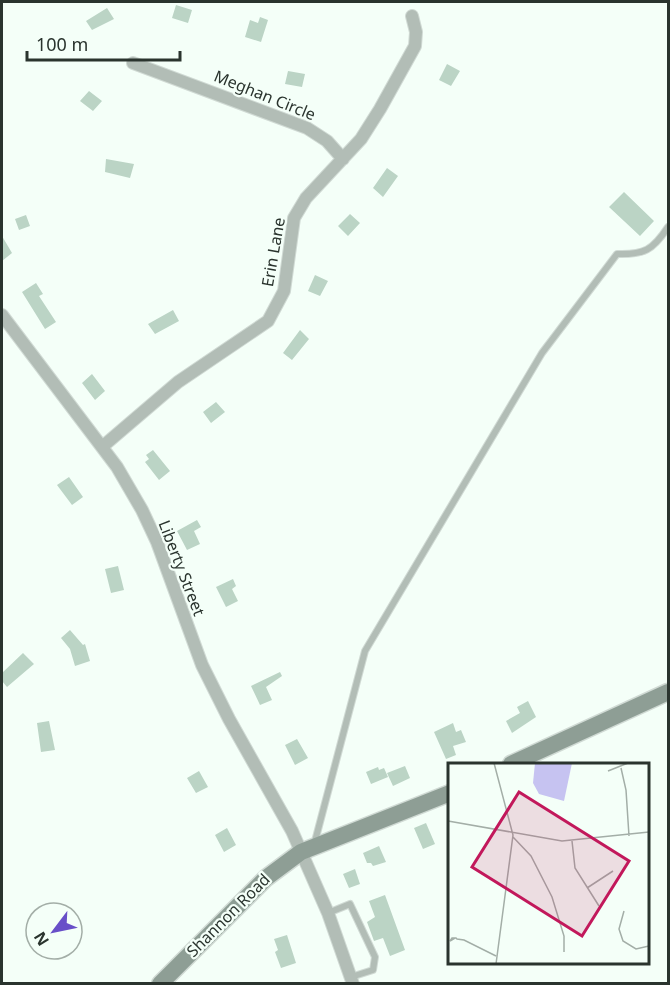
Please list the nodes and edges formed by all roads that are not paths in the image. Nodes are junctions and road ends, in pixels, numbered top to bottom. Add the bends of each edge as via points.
1 (412, 16) dead end
2 (133, 63) dead end
3 (343, 159) junction
4 (669, 227) edge
5 (2, 315) edge
6 (102, 447) junction
7 (669, 692) edge
8 (515, 763) edge
9 (448, 793) edge
10 (307, 849) junction
11 (328, 913) junction
12 (352, 981) edge
13 (160, 984) edge

1 - 3 street, Erin Lane via 415,46 380,109
2 - 3 street, Meghan Circle via 307,128 327,141
3 - 6 street, Erin Lane via 306,198 294,218 284,291 268,321 178,381
4 - 10 lane via 639,255 617,254 542,353 365,651
5 - 6 street, Liberty Street
6 - 10 street, Liberty Street via 142,510 202,665 229,719
7 - 8 street
9 - 10 street, Shannon Road
10 - 11 street, Liberty Street
10 - 13 street, Shannon Road via 266,878
11 - 12 street, Liberty Street
11 - 12 lane via 350,904 375,957 374,970

